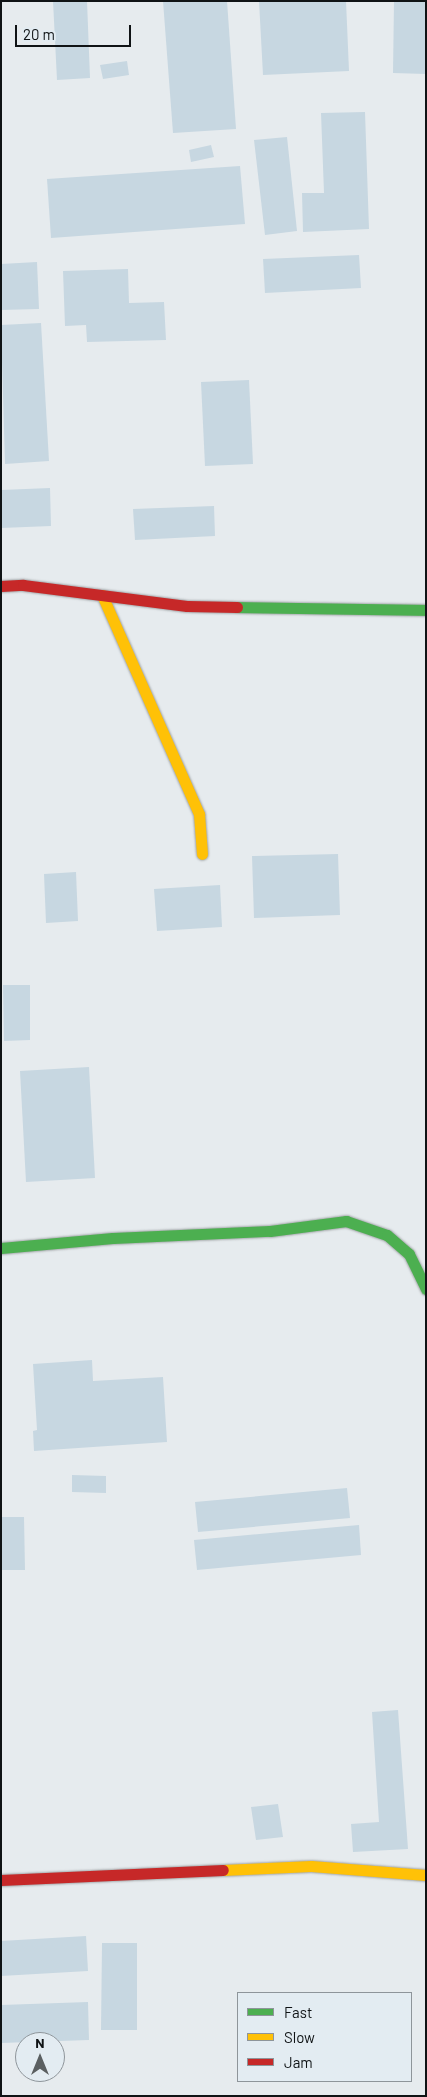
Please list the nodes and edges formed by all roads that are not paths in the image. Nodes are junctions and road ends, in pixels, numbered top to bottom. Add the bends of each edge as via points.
1 (1, 586) edge
2 (102, 596) junction
3 (426, 610) edge
4 (202, 854) dead end
5 (1, 1248) edge
6 (426, 1289) edge
7 (426, 1875) edge
8 (1, 1880) edge

1 - 2 street via 23,585
2 - 3 street via 196,606
2 - 4 street via 199,814
5 - 6 street via 113,1238 270,1231 346,1221 387,1234 409,1254
7 - 8 street via 311,1866

